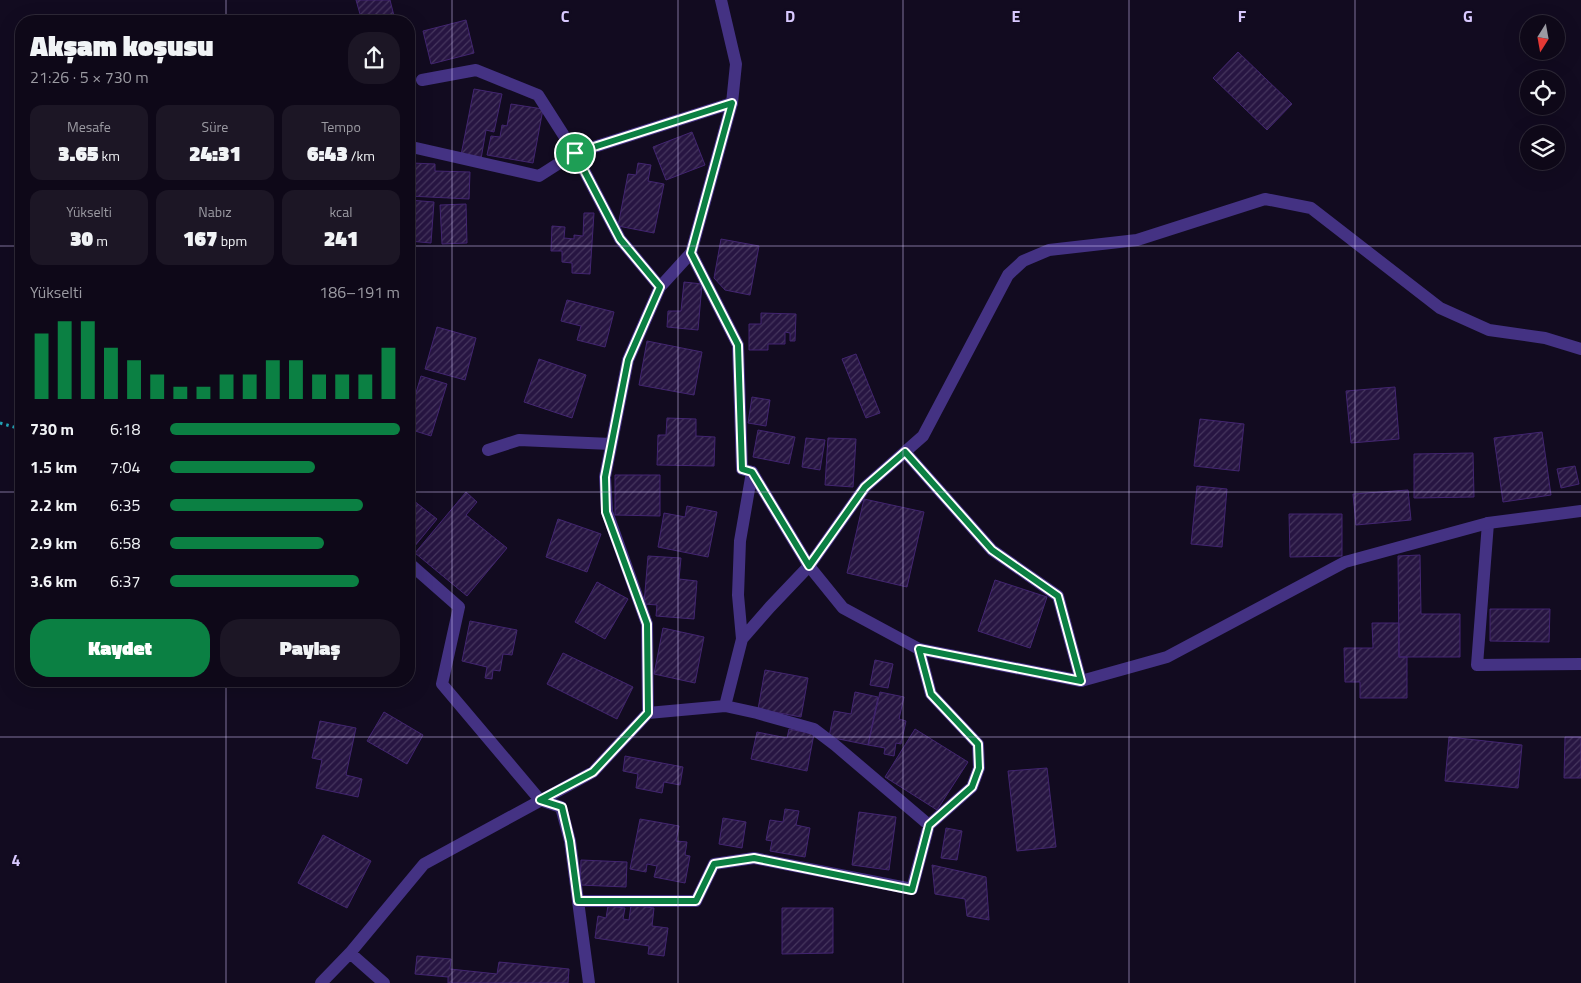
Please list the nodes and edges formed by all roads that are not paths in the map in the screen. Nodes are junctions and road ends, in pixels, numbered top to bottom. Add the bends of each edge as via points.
1 (721, 0) edge
2 (422, 80) dead end
3 (732, 103) junction
4 (416, 148) dead end
5 (575, 153) junction
6 (691, 253) junction
7 (660, 287) junction
8 (1581, 349) edge
9 (611, 444) junction
10 (488, 450) dead end
11 (905, 452) junction
12 (752, 472) junction
13 (1581, 511) edge
14 (1488, 523) junction
15 (809, 566) junction
16 (415, 568) edge
17 (742, 639) junction
18 (919, 649) junction
19 (1581, 664) edge
20 (1081, 681) junction
21 (726, 706) junction
22 (648, 713) junction
23 (540, 800) junction
24 (929, 825) junction
25 (578, 901) junction
26 (350, 953) junction
27 (321, 983) edge
28 (384, 983) edge
29 (589, 983) edge

1 - 3 street via 736,64
2 - 5 street via 476,70 538,95
3 - 5 street
3 - 6 street
4 - 5 street via 539,176
5 - 7 street via 620,239
6 - 7 street
6 - 12 street via 738,345 742,469
7 - 9 street via 628,360
8 - 11 street via 1545,338 1489,330 1440,308 1311,208 1265,199 1137,240 1049,250 1023,262 1008,275 924,436
9 - 10 street via 519,440
9 - 22 street via 605,477 606,512 647,624
11 - 15 street via 865,487
11 - 20 street via 992,550 1058,596
12 - 15 street
12 - 17 street via 740,540 738,595
13 - 14 street
14 - 19 street via 1477,665
14 - 20 street via 1345,562 1168,657
15 - 17 street
15 - 18 street via 843,608
16 - 23 street via 459,607 442,684
17 - 21 street
18 - 20 street
18 - 24 street via 931,694 978,744 979,768 972,787
21 - 22 street
21 - 24 street via 814,729
22 - 23 street via 593,772
23 - 25 street via 562,807
23 - 26 street via 424,864
24 - 25 street via 912,890 754,858 714,864 696,901
25 - 29 street
26 - 27 street
26 - 28 street

